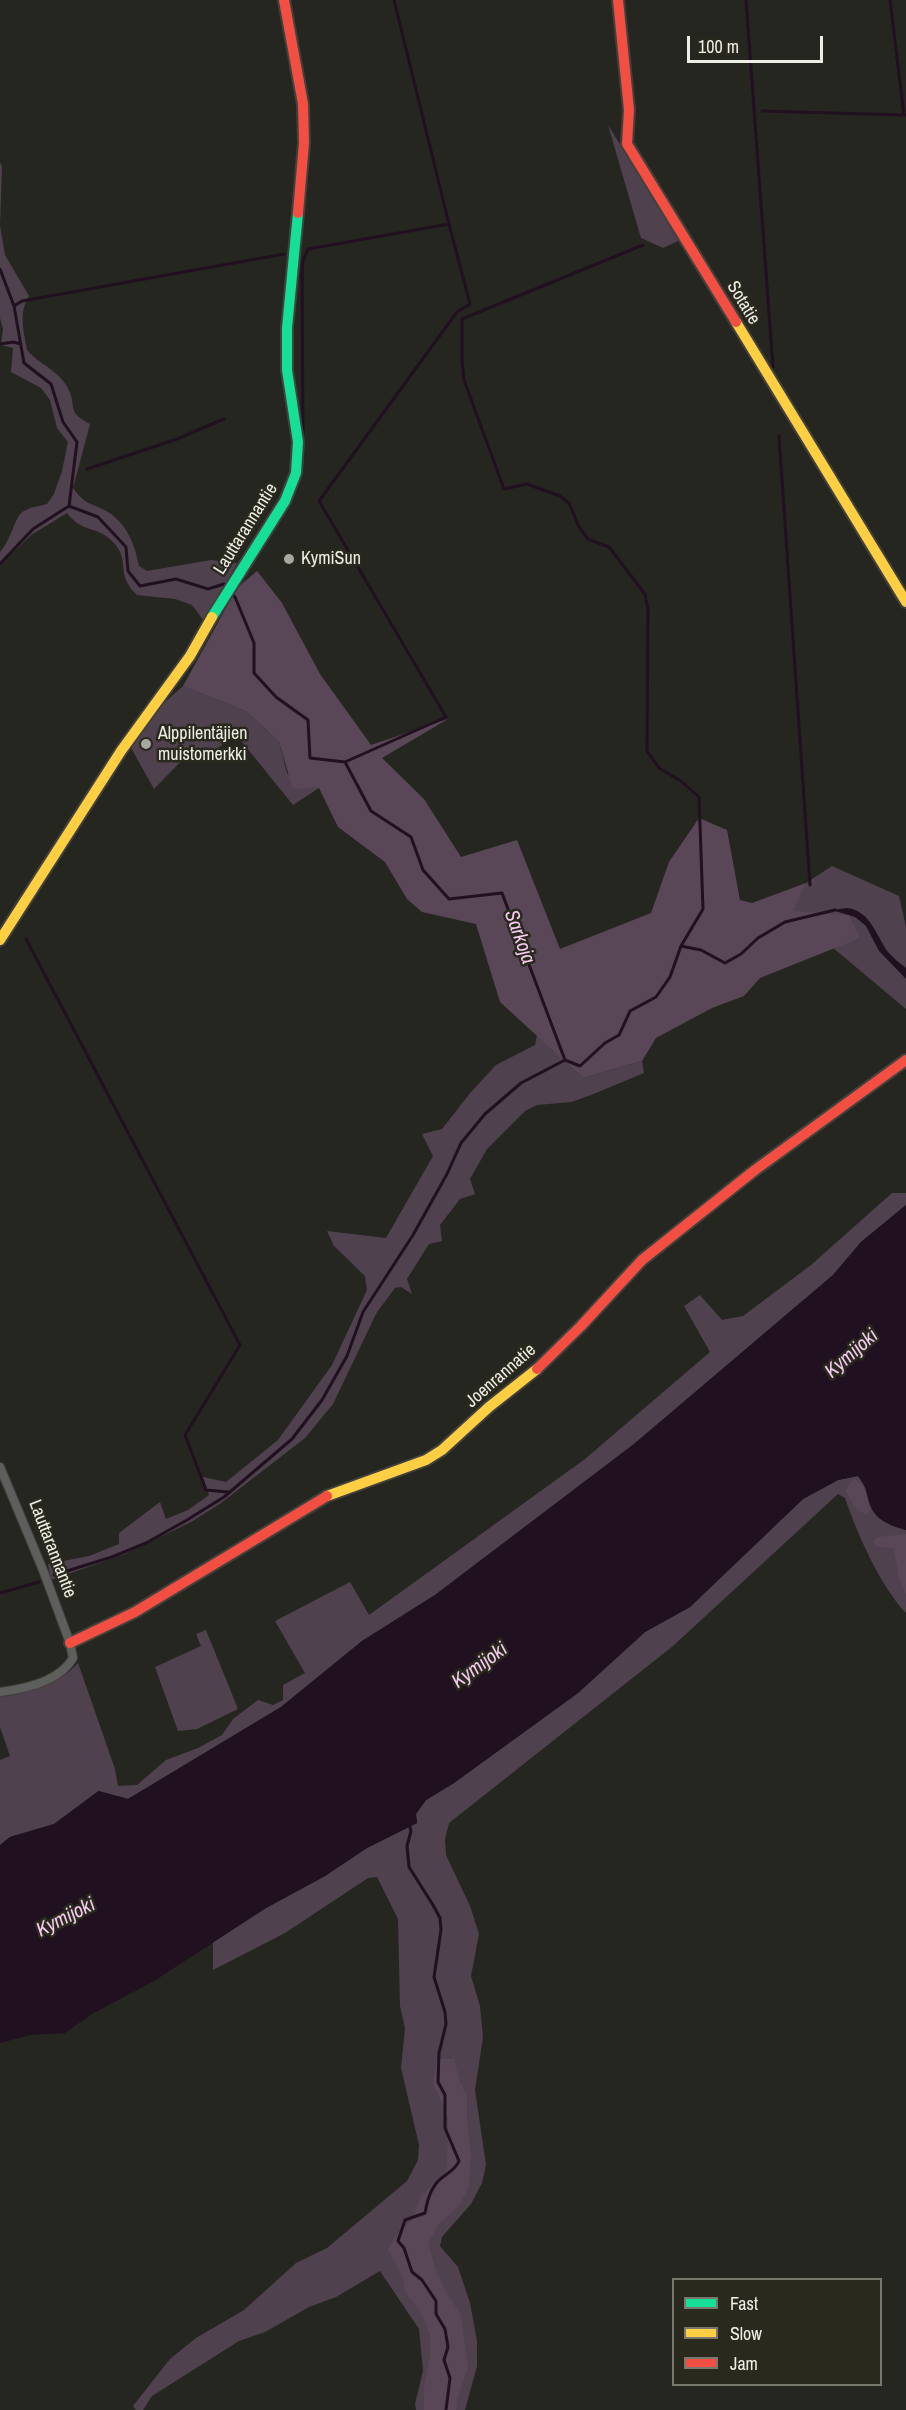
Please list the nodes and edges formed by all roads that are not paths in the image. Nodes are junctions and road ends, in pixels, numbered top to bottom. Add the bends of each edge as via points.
1 (284, 0) edge
2 (618, 0) edge
3 (906, 602) edge
4 (0, 940) edge
5 (906, 1060) edge
6 (0, 1467) edge
7 (70, 1643) junction
8 (0, 1692) edge

1 - 4 street, Lauttarannantie via 298,68 304,144 287,328 287,370 298,442 292,486 190,656 121,750
2 - 3 street, Sotatie via 629,110 627,144
5 - 7 street, Joenrannatie via 642,1260 538,1368 442,1450 426,1460 313,1503 135,1612
6 - 7 street, Lauttarannantie
7 - 8 street via 73,1658 67,1668 32,1685

